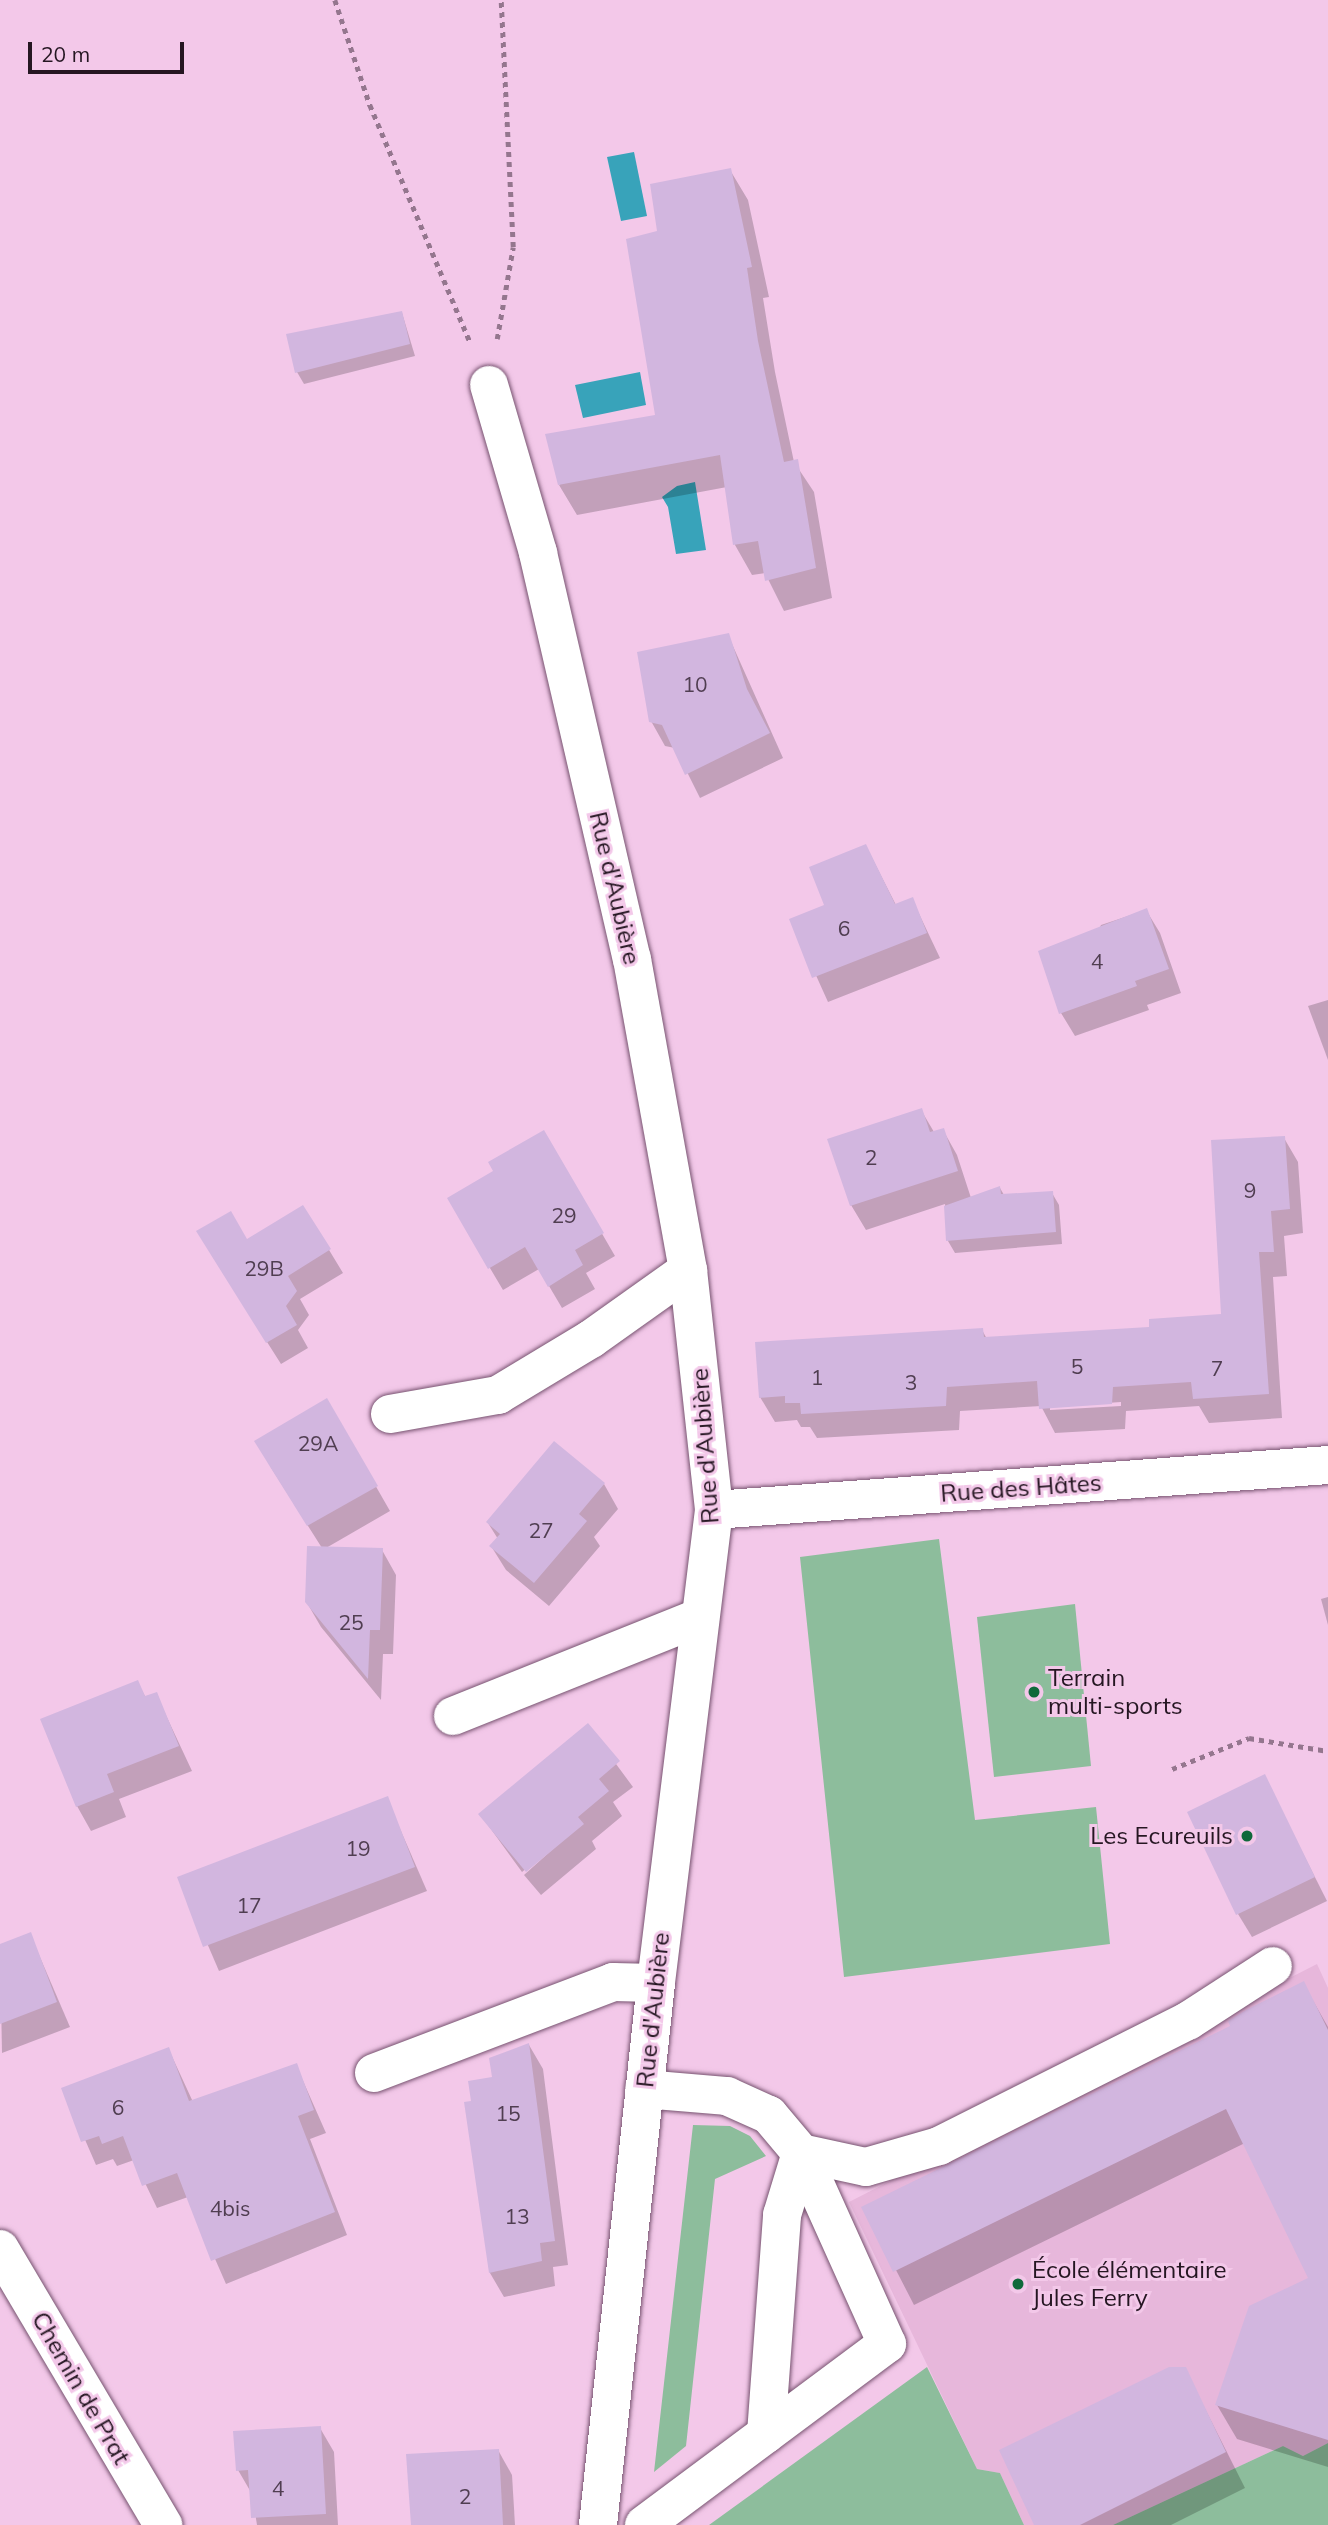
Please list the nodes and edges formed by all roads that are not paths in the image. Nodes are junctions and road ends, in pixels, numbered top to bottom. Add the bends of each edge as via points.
1 (489, 385) road end
2 (688, 1270) junction
3 (390, 1414) dead end
4 (1328, 1465) edge
5 (713, 1510) junction
6 (700, 1617) junction
7 (453, 1716) dead end
8 (1273, 1966) dead end
9 (656, 1983) junction
10 (374, 2073) dead end
11 (644, 2090) junction
12 (801, 2153) junction
13 (0, 2249) edge
14 (766, 2434) junction
15 (163, 2525) edge
16 (598, 2525) edge
17 (644, 2525) edge

1 - 2 street, Rue d'Aubière via 538,553 632,959
2 - 3 street via 591,1339 498,1395
2 - 5 street, Rue d'Aubière
4 - 5 street, Rue des Hâtes
5 - 6 street, Rue d'Aubière
6 - 7 street
6 - 9 street, Rue d'Aubière
8 - 12 street via 1188,2021 939,2146 866,2167
9 - 10 street via 613,1982
9 - 11 street, Rue d'Aubière
11 - 12 street via 727,2096 769,2115
11 - 16 street, Rue d'Aubière
12 - 14 street via 782,2215
12 - 14 street via 887,2344
13 - 15 street, Chemin de Prat
14 - 17 street

